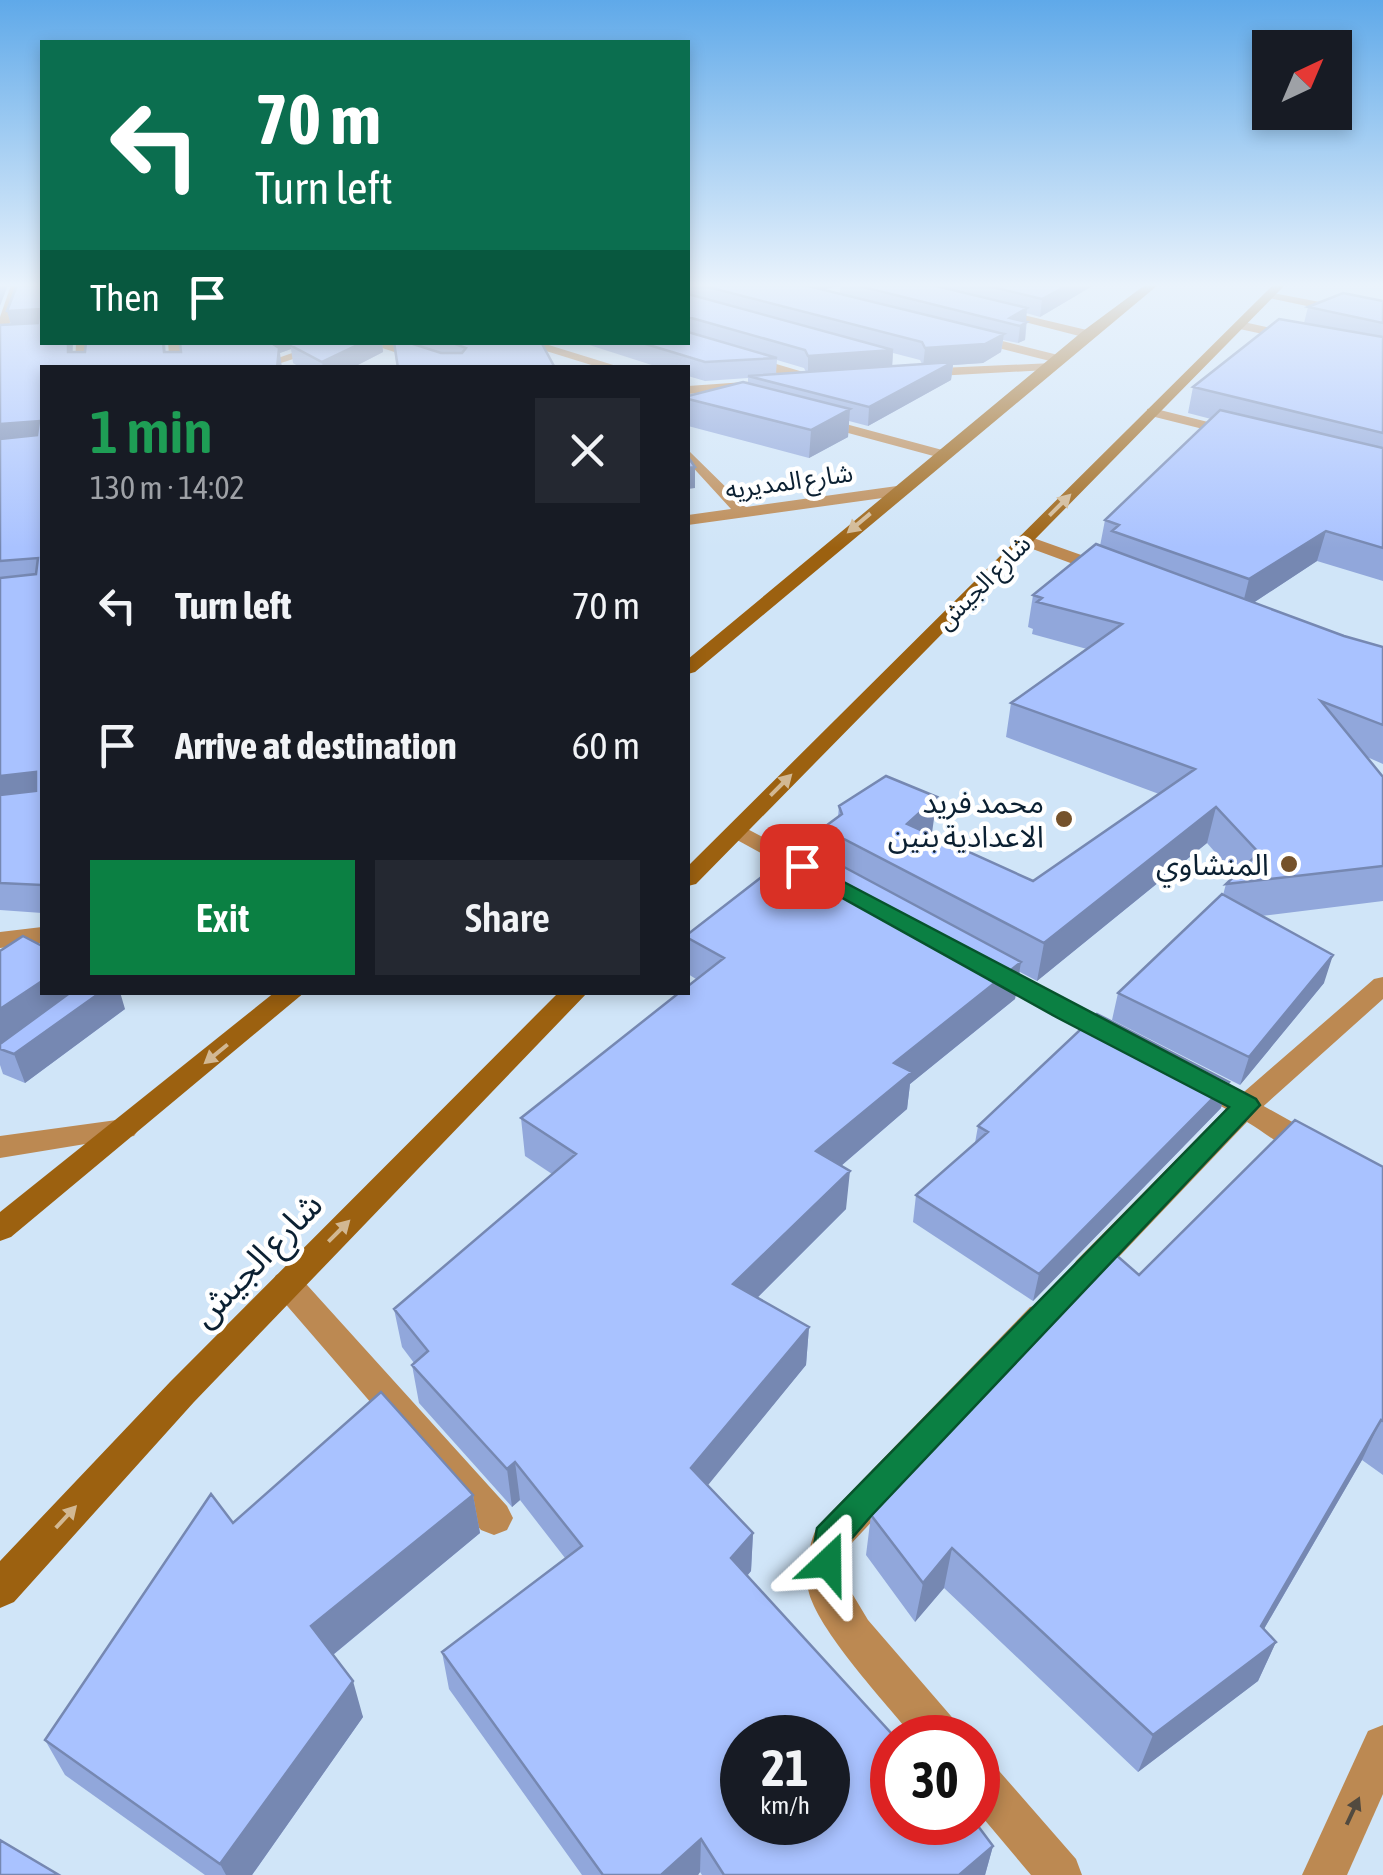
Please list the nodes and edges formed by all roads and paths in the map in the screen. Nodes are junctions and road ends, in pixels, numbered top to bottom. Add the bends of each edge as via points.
1 (790, 372) edge
2 (1039, 372) edge
3 (1191, 372) edge
4 (835, 378) edge
5 (815, 380) junction
6 (691, 388) edge
7 (754, 404) edge
8 (1152, 412) junction
9 (792, 414) edge
10 (1248, 437) edge
11 (941, 454) junction
12 (690, 456) edge
13 (898, 491) junction
14 (743, 513) junction
15 (690, 520) edge
16 (1025, 540) junction
17 (1134, 580) edge
18 (690, 666) edge
19 (736, 830) junction
20 (690, 877) edge
21 (840, 888) edge
22 (40, 935) edge
23 (0, 940) edge
24 (962, 955) edge
25 (1383, 984) edge
26 (288, 995) edge
27 (572, 995) edge
28 (1247, 1105) junction
29 (124, 1128) junction
30 (4, 1142) edge
31 (1338, 1162) edge
32 (0, 1230) edge
33 (287, 1284) junction
34 (494, 1518) dead end
35 (0, 1589) edge
36 (923, 1715) edge
37 (1383, 1746) edge
38 (1000, 1805) edge
39 (1060, 1875) edge
40 (1324, 1875) edge

1 - 5 street
2 - 11 main road
3 - 8 main road, شارع الجيش
4 - 5 street
5 - 6 street
6 - 7 street
8 - 10 street
16 -> 8 main road, شارع الجيش
9 - 11 street
11 - 13 main road
12 - 14 street
13 - 14 street, شارع المديريه
13 -> 18 main road
14 - 15 street, شارع المديريه
16 - 17 street
19 -> 16 main road, شارع الجيش
19 - 20 main road, شارع الجيش
19 - 21 street
22 - 23 street
24 - 28 street
25 - 28 street
26 -> 29 main road
33 -> 27 main road, شارع الجيش
28 - 31 street
28 - 36 street via 830,1539 826,1588 854,1634
29 - 30 street
29 - 32 main road
33 - 34 street
35 -> 33 main road, شارع الجيش
40 -> 37 street
38 - 39 street

